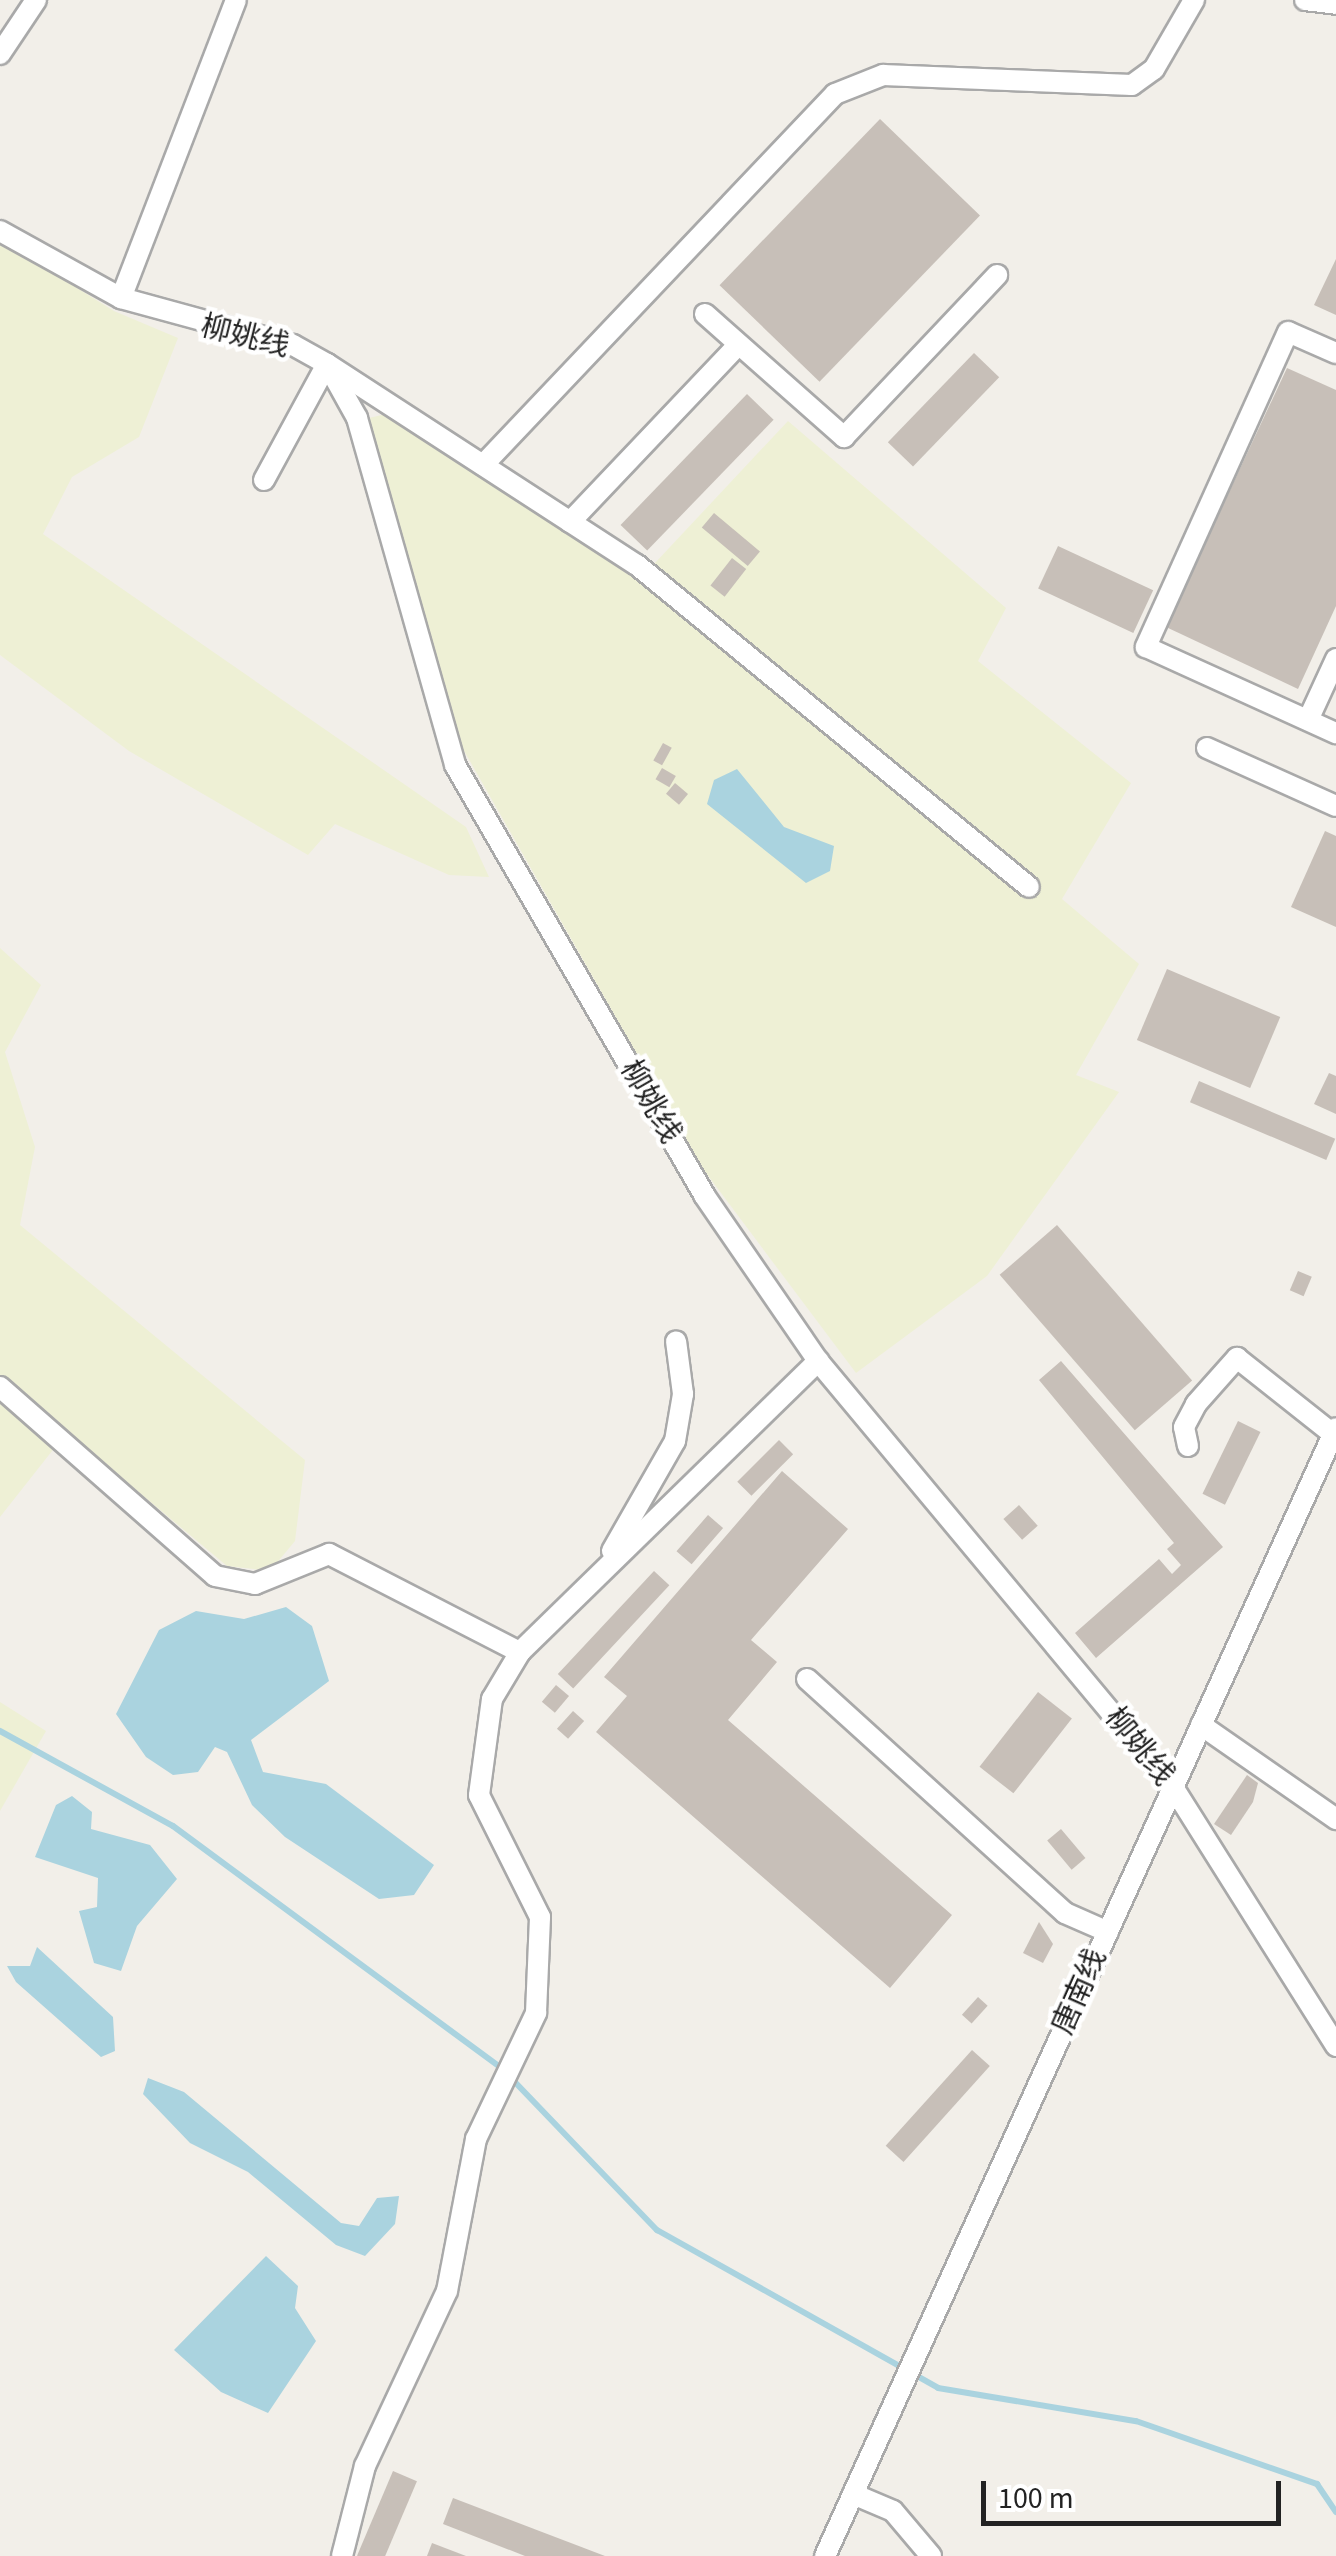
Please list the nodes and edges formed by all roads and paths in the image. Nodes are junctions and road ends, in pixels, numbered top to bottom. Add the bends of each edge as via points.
1 (36, 0) edge
2 (236, 0) edge
3 (1194, 0) edge
4 (1305, 0) edge
5 (1336, 4) edge
6 (0, 54) edge
7 (0, 231) edge
8 (998, 275) dead end
9 (122, 298) junction
10 (705, 314) dead end
11 (738, 345) junction
12 (1336, 353) edge
13 (327, 364) junction
14 (483, 465) junction
15 (264, 480) dead end
16 (570, 522) junction
17 (1336, 659) edge
18 (1308, 720) junction
19 (1336, 733) edge
20 (1207, 748) dead end
21 (1336, 806) edge
22 (1029, 887) dead end
23 (676, 1341) dead end
24 (818, 1361) junction
25 (0, 1387) edge
26 (1335, 1431) edge
27 (1188, 1446) dead end
28 (599, 1575) junction
29 (520, 1652) junction
30 (807, 1678) dead end
31 (1201, 1725) junction
32 (1173, 1787) junction
33 (1336, 1818) edge
34 (1108, 1932) junction
35 (1336, 2046) edge
36 (853, 2494) junction
37 (342, 2556) edge
38 (825, 2556) edge
39 (931, 2556) edge

1 - 6 street
2 - 9 street
3 - 14 street via 1154,69 1132,85 883,75 835,94
4 - 5 street
7 - 9 street, 柳姚线
8 - 11 street via 844,437
9 - 13 street, 柳姚线 via 293,346
10 - 11 street
11 - 16 street
12 - 18 street via 1288,332 1146,648
13 - 14 street
13 - 15 street
13 - 24 street, 柳姚线 via 358,418 454,765 704,1194
14 - 16 street
16 - 22 street via 733,640
17 - 18 street
18 - 19 street
20 - 21 street
23 - 28 street via 683,1394 676,1440
24 - 28 street
24 - 32 street, 柳姚线
25 - 29 street via 215,1576 255,1584 329,1554
26 - 27 street via 1237,1358 1196,1404 1184,1427
26 - 31 street, 唐南线
28 - 29 street
29 - 37 street via 492,1700 479,1796 540,1917 536,2012 476,2139 448,2292 364,2466
30 - 34 street via 1064,1913
31 - 32 street, 唐南线
31 - 33 street
32 - 34 street, 唐南线
32 - 35 street, 柳姚线
34 - 36 street, 唐南线
36 - 38 street, 唐南线
36 - 39 street via 893,2510

